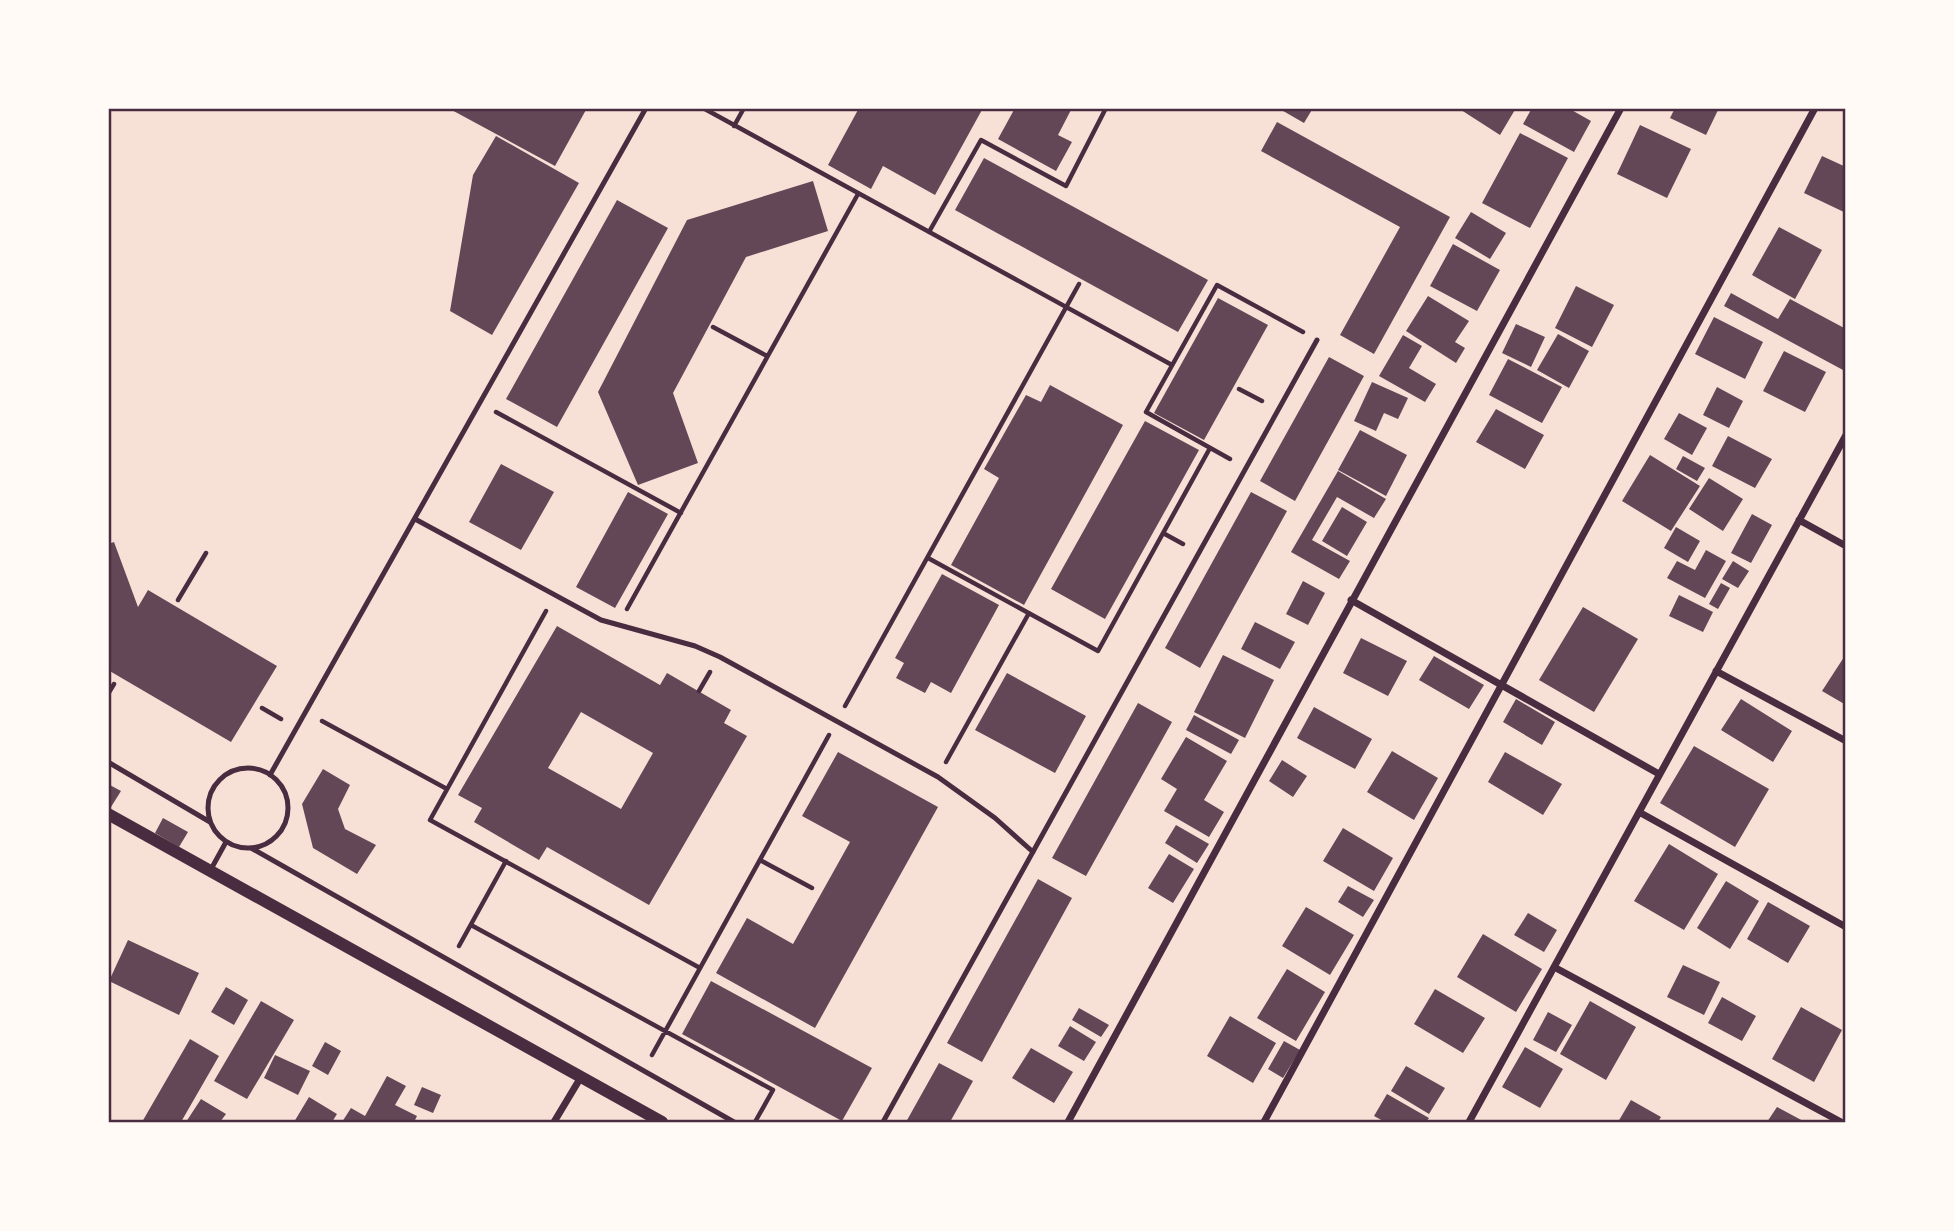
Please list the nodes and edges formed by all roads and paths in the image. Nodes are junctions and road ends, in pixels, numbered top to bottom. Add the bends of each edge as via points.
1 (646, 108) edge
2 (702, 108) edge
3 (744, 108) edge
4 (1106, 108) edge
5 (1621, 108) edge
6 (1815, 108) edge
7 (734, 126) junction
8 (858, 194) junction
9 (929, 232) junction
10 (1079, 284) dead end
11 (1067, 308) junction
12 (713, 327) dead end
13 (1317, 340) joint
14 (767, 356) junction
15 (1172, 365) junction
16 (1239, 389) dead end
17 (480, 403) junction
18 (1278, 410) junction
19 (1846, 435) edge
20 (1210, 448) junction
21 (1247, 467) junction
22 (681, 513) junction
23 (415, 519) junction
24 (1799, 520) junction
25 (1846, 546) edge
26 (206, 553) dead end
27 (928, 558) junction
28 (555, 595) junction
29 (178, 600) dead end
30 (1351, 600) junction
31 (1029, 612) junction
32 (618, 626) junction
33 (1716, 671) junction
34 (114, 684) dead end
35 (1500, 684) junction
36 (108, 694) edge
37 (306, 712) junction
38 (837, 721) junction
39 (1846, 741) edge
40 (108, 762) edge
41 (1659, 774) junction
42 (270, 775) junction
43 (938, 777) junction
44 (447, 789) junction
45 (1639, 812) junction
46 (108, 814) edge
47 (210, 822) junction
48 (226, 842) junction
49 (251, 848) junction
50 (1033, 852) junction
51 (760, 859) junction
52 (506, 861) junction
53 (214, 872) junction
54 (812, 888) dead end
55 (471, 925) junction
56 (1846, 927) edge
57 (451, 962) junction
58 (1554, 967) junction
59 (701, 968) junction
60 (665, 1031) junction
61 (643, 1071) junction
62 (581, 1077) junction
63 (554, 1122) edge
64 (662, 1122) edge
65 (734, 1122) edge
66 (755, 1122) edge
67 (883, 1122) edge
68 (1068, 1122) edge
69 (1264, 1122) edge
70 (1471, 1122) edge
71 (1841, 1122) edge

1 - 17 lane
2 - 7 path
3 - 7 path
4 - 9 path via 1066,186 981,140
5 - 30 street
6 - 35 street
7 - 8 path
8 - 9 path
8 - 14 path
9 - 11 path
10 - 11 path
11 - 15 path
11 - 27 path
12 - 14 path
13 - 15 path via 1217,285
13 - 18 lane
14 - 22 path
15 - 20 path via 1146,412
16 - 18 path
17 - 22 path
17 - 23 lane
18 - 21 lane
19 - 24 street
20 - 21 path
20 - 31 path via 1098,650
21 - 50 lane
22 - 32 path
23 - 28 lane
23 - 37 lane
24 - 25 street
24 - 33 street
26 - 29 path
27 - 31 path
27 - 38 path
28 - 32 lane
28 - 44 path
30 - 35 street
30 - 68 street
31 - 43 path
32 - 38 lane via 720,657
33 - 39 street
33 - 41 street
34 - 36 path
35 - 41 street
35 - 69 street
37 - 42 lane
37 - 44 path
38 - 43 lane
38 - 51 path
40 - 47 lane
41 - 45 street
42 - 47 lane via 249,768 226,775 210,795
42 - 49 lane via 285,793 287,815 275,838
43 - 50 lane
44 - 52 path via 430,820
45 - 56 street
45 - 58 street
46 - 53 street
47 - 48 lane
48 - 49 lane
48 - 53 lane via 207,876
49 - 57 lane
50 - 67 lane
51 - 54 path
51 - 59 path
52 - 55 path
52 - 59 path
53 - 62 street
55 - 57 path
55 - 60 path
57 - 61 lane
58 - 70 street
58 - 71 street
59 - 60 path
60 - 61 path
60 - 66 path via 773,1090
61 - 65 lane
62 - 63 street
62 - 64 street

